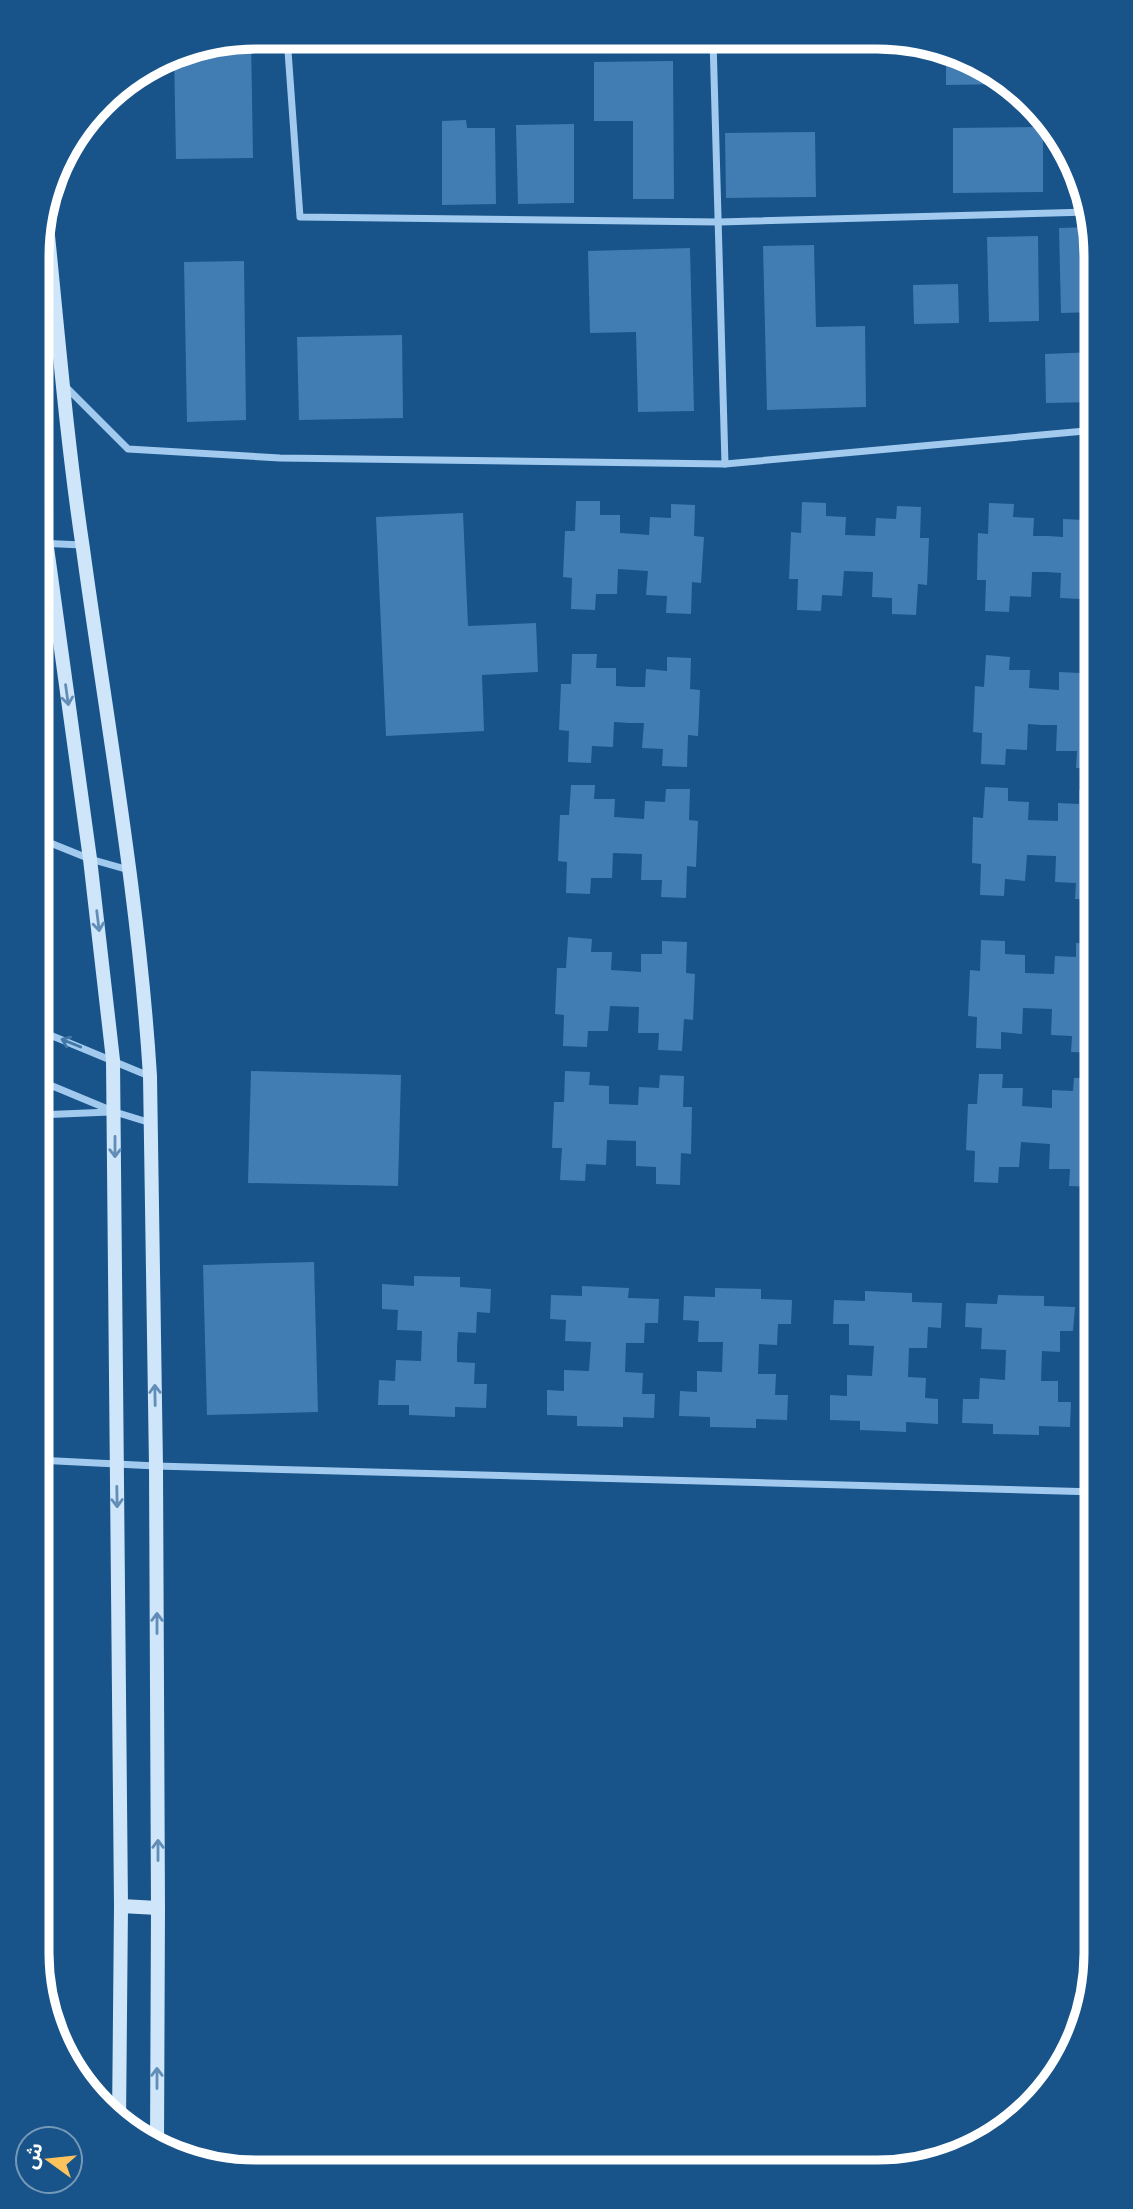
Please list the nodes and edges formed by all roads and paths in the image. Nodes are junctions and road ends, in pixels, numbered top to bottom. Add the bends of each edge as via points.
1 (288, 49) edge
2 (713, 49) edge
3 (1079, 212) edge
4 (719, 222) junction
5 (50, 249) edge
6 (64, 386) junction
7 (1084, 431) edge
8 (725, 464) junction
9 (49, 544) edge
10 (82, 545) junction
11 (49, 590) edge
12 (49, 842) edge
13 (90, 859) junction
14 (129, 870) junction
15 (49, 1034) edge
16 (113, 1060) junction
17 (150, 1076) junction
18 (49, 1085) edge
19 (114, 1112) junction
20 (49, 1115) edge
21 (152, 1123) junction
22 (49, 1460) edge
23 (117, 1463) junction
24 (156, 1466) junction
25 (1084, 1492) edge
26 (121, 1906) junction
27 (158, 1908) junction
28 (119, 2108) edge
29 (157, 2134) edge

1 - 4 street via 300,217
2 - 4 street
3 - 4 street
4 - 8 street
5 - 6 street
6 - 8 street via 128,449 293,458
6 - 10 street
7 - 8 street
9 - 10 street
10 - 14 street
11 -> 13 street
12 - 13 street
13 - 14 street
13 -> 16 street
14 - 17 street
16 -> 15 street
16 - 17 street
16 - 19 street
17 - 21 street
18 - 19 street
19 - 20 street
19 - 21 street
19 -> 23 street
24 -> 21 street
22 - 23 street
23 - 24 street
23 -> 26 street
24 - 25 street
27 -> 24 street
26 - 27 street
26 - 28 street
29 -> 27 street

